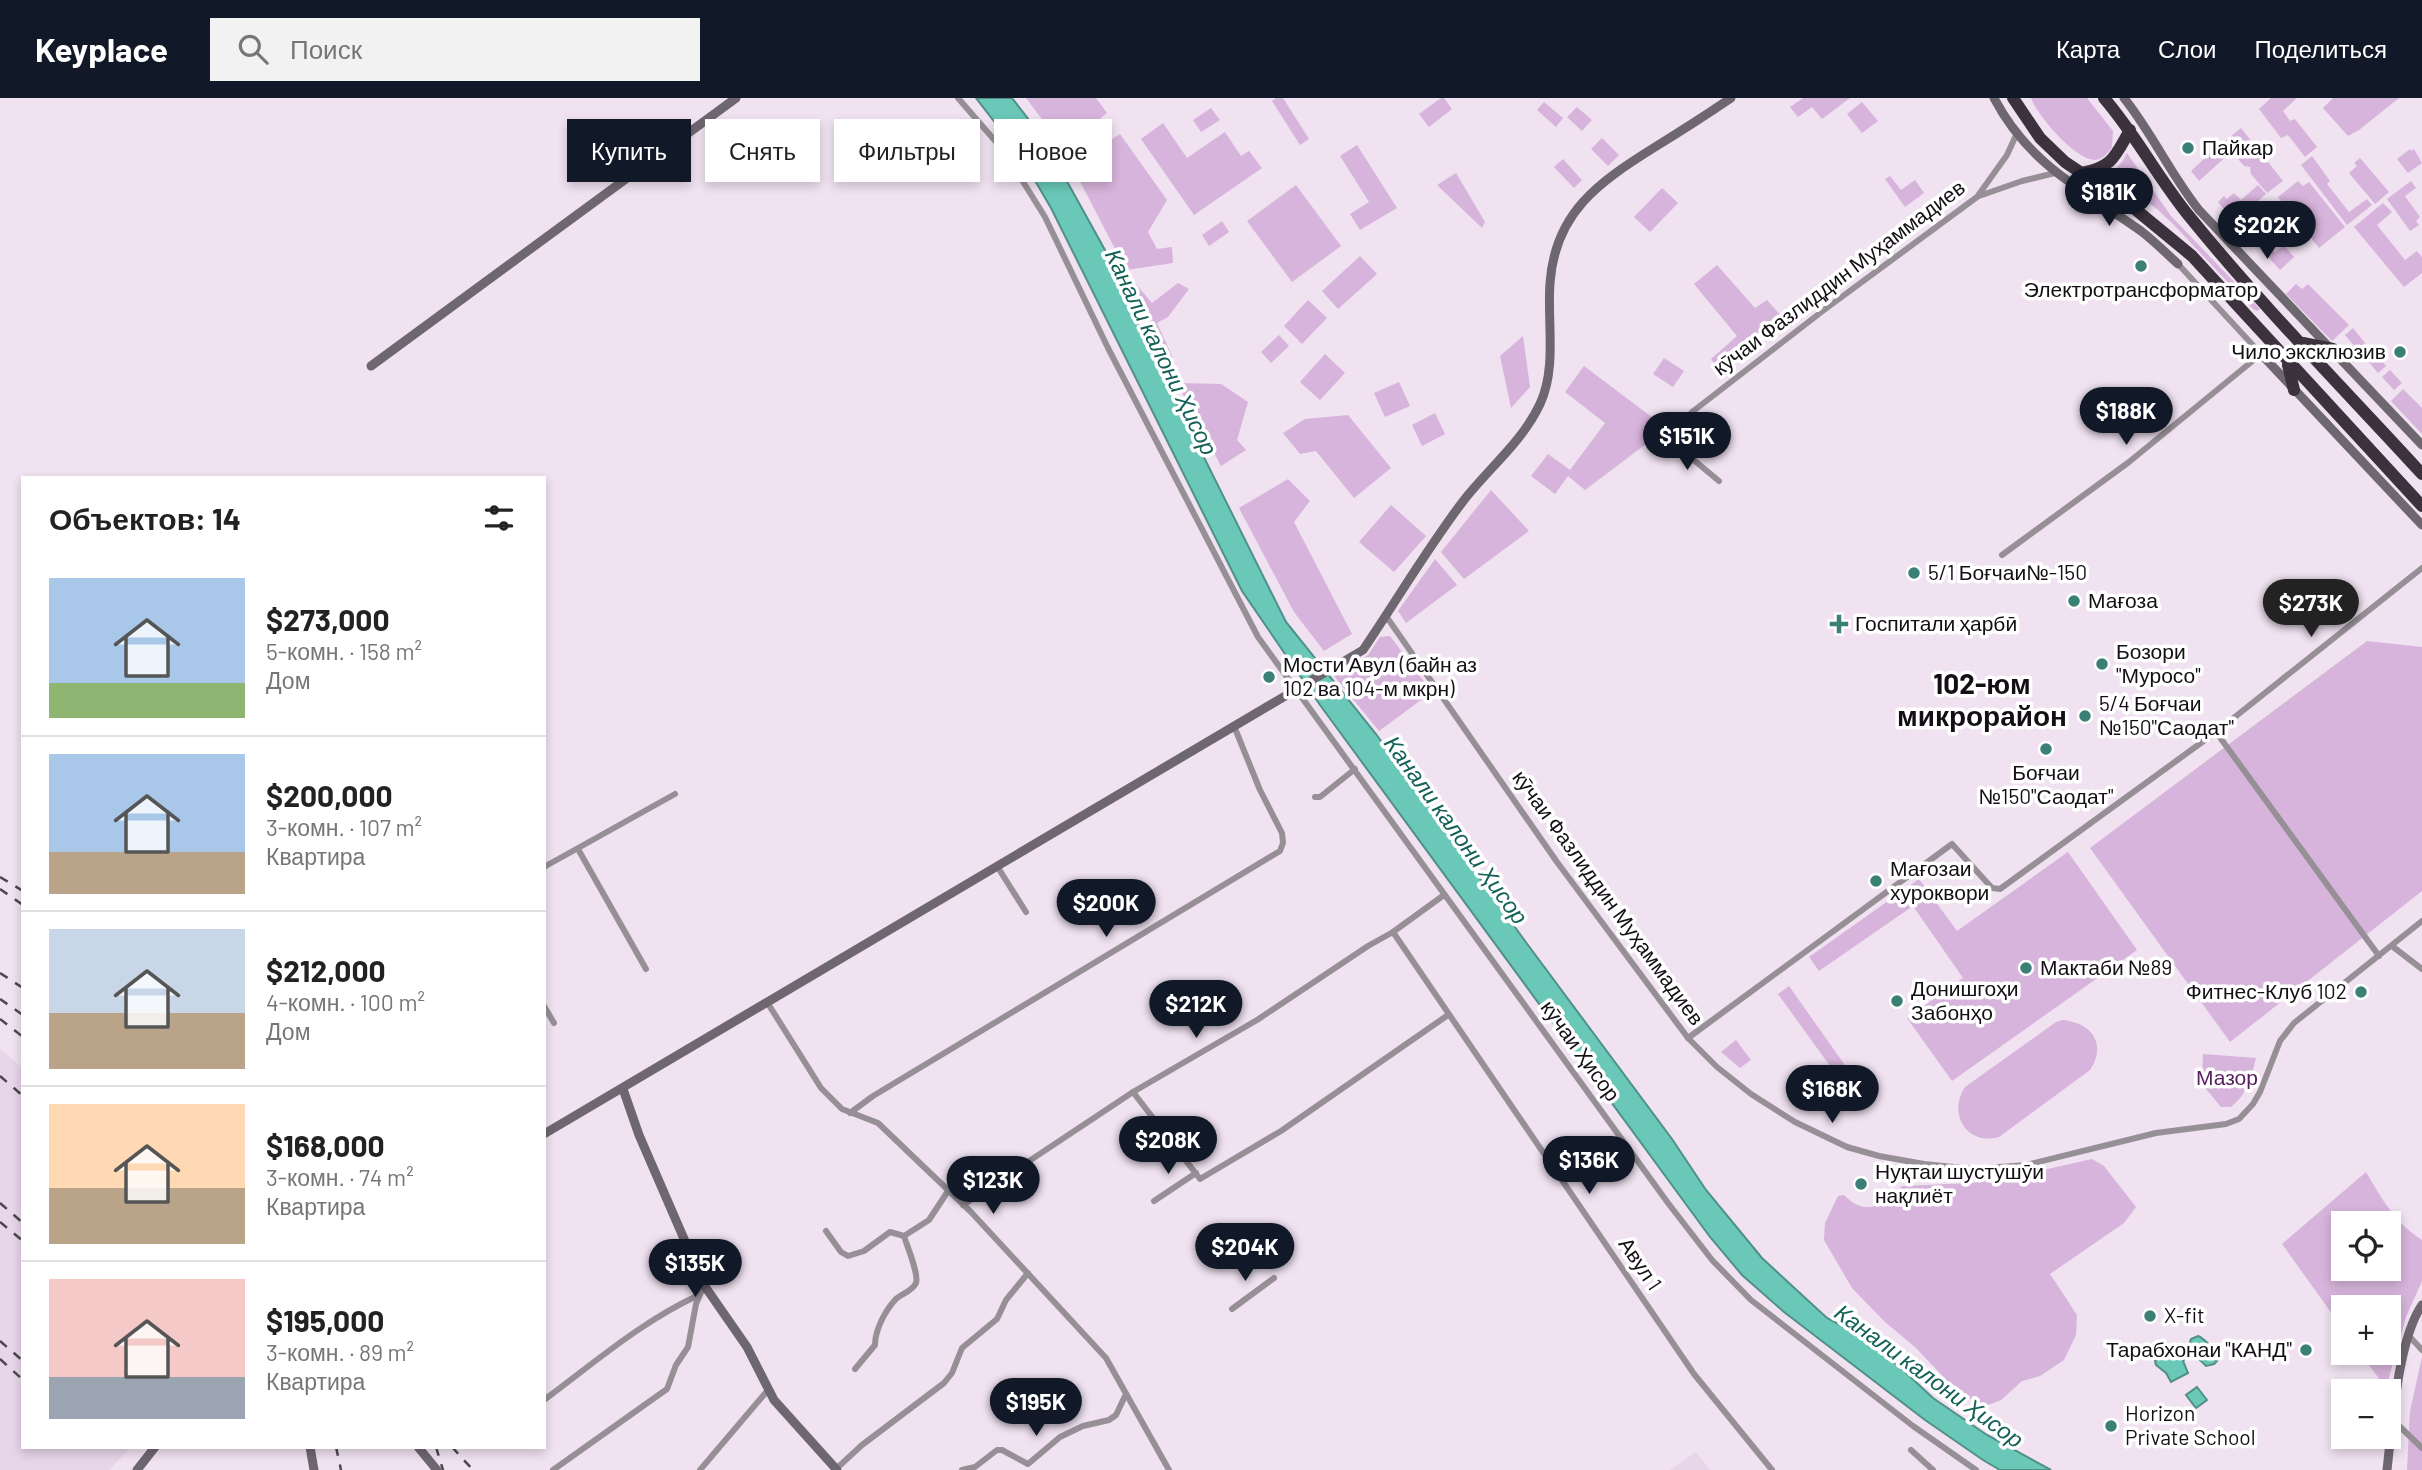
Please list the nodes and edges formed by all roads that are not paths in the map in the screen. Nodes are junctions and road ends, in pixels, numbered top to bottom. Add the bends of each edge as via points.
1 (736, 98) edge
2 (958, 98) edge
3 (1731, 98) edge
4 (1994, 98) edge
5 (2104, 98) edge
6 (2124, 98) edge
7 (2017, 101) edge
8 (2130, 130) junction
9 (2017, 132) junction
10 (2055, 173) junction
11 (2082, 173) junction
12 (1977, 197) junction
13 (2178, 264) joint
14 (2302, 343) junction
15 (2333, 349) junction
16 (2261, 354) junction
17 (2287, 361) junction
18 (371, 366) dead end
19 (2294, 390) junction
20 (2422, 445) edge
21 (2422, 474) edge
22 (1719, 481) dead end
23 (2422, 506) edge
24 (2422, 525) edge
25 (2002, 555) dead end
26 (2422, 568) edge
27 (1386, 616) junction
28 (1295, 691) junction
29 (1234, 726) junction
30 (2216, 732) junction
31 (1354, 769) junction
32 (676, 794) dead end
33 (1315, 797) dead end
34 (578, 849) junction
35 (546, 866) edge
36 (997, 866) junction
37 (1444, 895) junction
38 (1026, 912) dead end
39 (2422, 921) edge
40 (1393, 932) junction
41 (2392, 946) junction
42 (2379, 956) junction
43 (646, 969) dead end
44 (2422, 969) edge
45 (767, 1002) junction
46 (546, 1009) edge
47 (1448, 1015) junction
48 (554, 1023) dead end
49 (1688, 1038) junction
50 (623, 1089) junction
51 (1133, 1092) junction
52 (850, 1113) junction
53 (546, 1133) edge
54 (1196, 1173) junction
55 (948, 1191) junction
56 (1154, 1201) dead end
57 (964, 1205) junction
58 (826, 1231) dead end
59 (904, 1236) junction
60 (1028, 1273) junction
61 (1274, 1278) dead end
62 (704, 1285) junction
63 (699, 1296) junction
64 (2422, 1305) edge
65 (1232, 1309) dead end
66 (2409, 1336) junction
67 (2422, 1350) edge
68 (855, 1369) dead end
69 (2401, 1379) edge
70 (768, 1390) junction
71 (1126, 1394) junction
72 (546, 1399) edge
73 (2401, 1428) edge
74 (2422, 1448) edge
75 (154, 1449) edge
76 (310, 1449) edge
77 (420, 1449) edge
78 (2390, 1449) edge
79 (1911, 1450) dead end
80 (836, 1469) edge
81 (137, 1470) edge
82 (314, 1470) edge
83 (437, 1470) edge
84 (553, 1470) edge
85 (699, 1470) edge
86 (962, 1470) edge
87 (1169, 1470) edge
88 (1772, 1470) edge
89 (1933, 1470) edge
90 (1976, 1470) edge
91 (2387, 1470) edge

1 - 18 street
2 - 28 street, кӯчаи Ҳисор via 1004,151 1045,217 1243,611
3 - 27 street via 1606,178 1568,220 1554,249 1549,371 1542,401 1526,430 1440,533
4 - 9 street
5 - 8 highway
6 - 15 street via 2199,210
7 - 11 highway via 2040,138
8 - 11 highway via 2110,163
8 - 14 highway via 2187,214
9 - 10 street
9 - 12 street, кӯчаи Фазлиддин Муҳаммадиев via 2007,155
10 - 12 street
10 - 13 street via 2143,232
11 - 17 highway via 2136,209 2192,256
12 - 22 street, кӯчаи Фазлиддин Муҳаммадиев via 1692,412 1672,442
13 - 16 street
14 - 15 highway
14 - 21 highway
15 - 20 street
16 - 19 street
16 - 25 street via 2129,462
17 - 19 highway
17 - 23 highway
19 - 24 street
26 - 30 street
27 - 28 street via 1363,650
27 - 49 street, кӯчаи Фазлиддин Муҳаммадиев via 1557,862
28 - 29 street
28 - 31 street, кӯчаи Ҳисор
29 - 36 street
29 - 52 street via 1282,833 1280,851 998,1018
30 - 42 street
30 - 49 street via 2000,889 1992,888 1952,844
31 - 33 street
31 - 37 street, кӯчаи Ҳисор
32 - 34 street
34 - 35 street
34 - 43 street
36 - 38 street
36 - 45 street
37 - 40 street
37 - 90 street, кӯчаи Ҳисор via 1712,1260 1751,1300
39 - 41 street, кӯчаи Фазлиддин Муҳаммадиев
40 - 47 street, Авул 1
40 - 51 street via 1257,1020
41 - 42 street, кӯчаи Фазлиддин Муҳаммадиев
41 - 44 street
42 - 49 street, кӯчаи Фазлиддин Муҳаммадиев via 2294,1023 2280,1041 2260,1092 2238,1119 2026,1165 1973,1169 1924,1164 1847,1147 1751,1094
45 - 50 street
45 - 52 street via 821,1088
46 - 48 street
47 - 54 street via 1281,1131 1200,1179
47 - 88 street, Авул 1 via 1694,1374
50 - 53 street
50 - 62 street
51 - 54 street
51 - 57 street
52 - 55 street via 878,1123
54 - 56 street
55 - 57 street
55 - 59 street via 929,1220
57 - 60 street
58 - 59 street via 848,1256 890,1232
59 - 68 street via 916,1283 895,1300 875,1334 875,1345
60 - 71 street via 1106,1358
60 - 80 street via 997,1319 962,1348 944,1383
61 - 65 street
62 - 63 street
62 - 70 street via 747,1347
63 - 72 street via 626,1339
63 - 84 street via 688,1347 667,1389
64 - 66 street
66 - 67 street
66 - 69 street
70 - 80 street
70 - 85 street
71 - 86 street via 1116,1415 1060,1437 1028,1464 997,1450 975,1467
71 - 87 street
73 - 74 street
75 - 81 street
76 - 82 street
77 - 83 street
78 - 91 street
79 - 89 street

